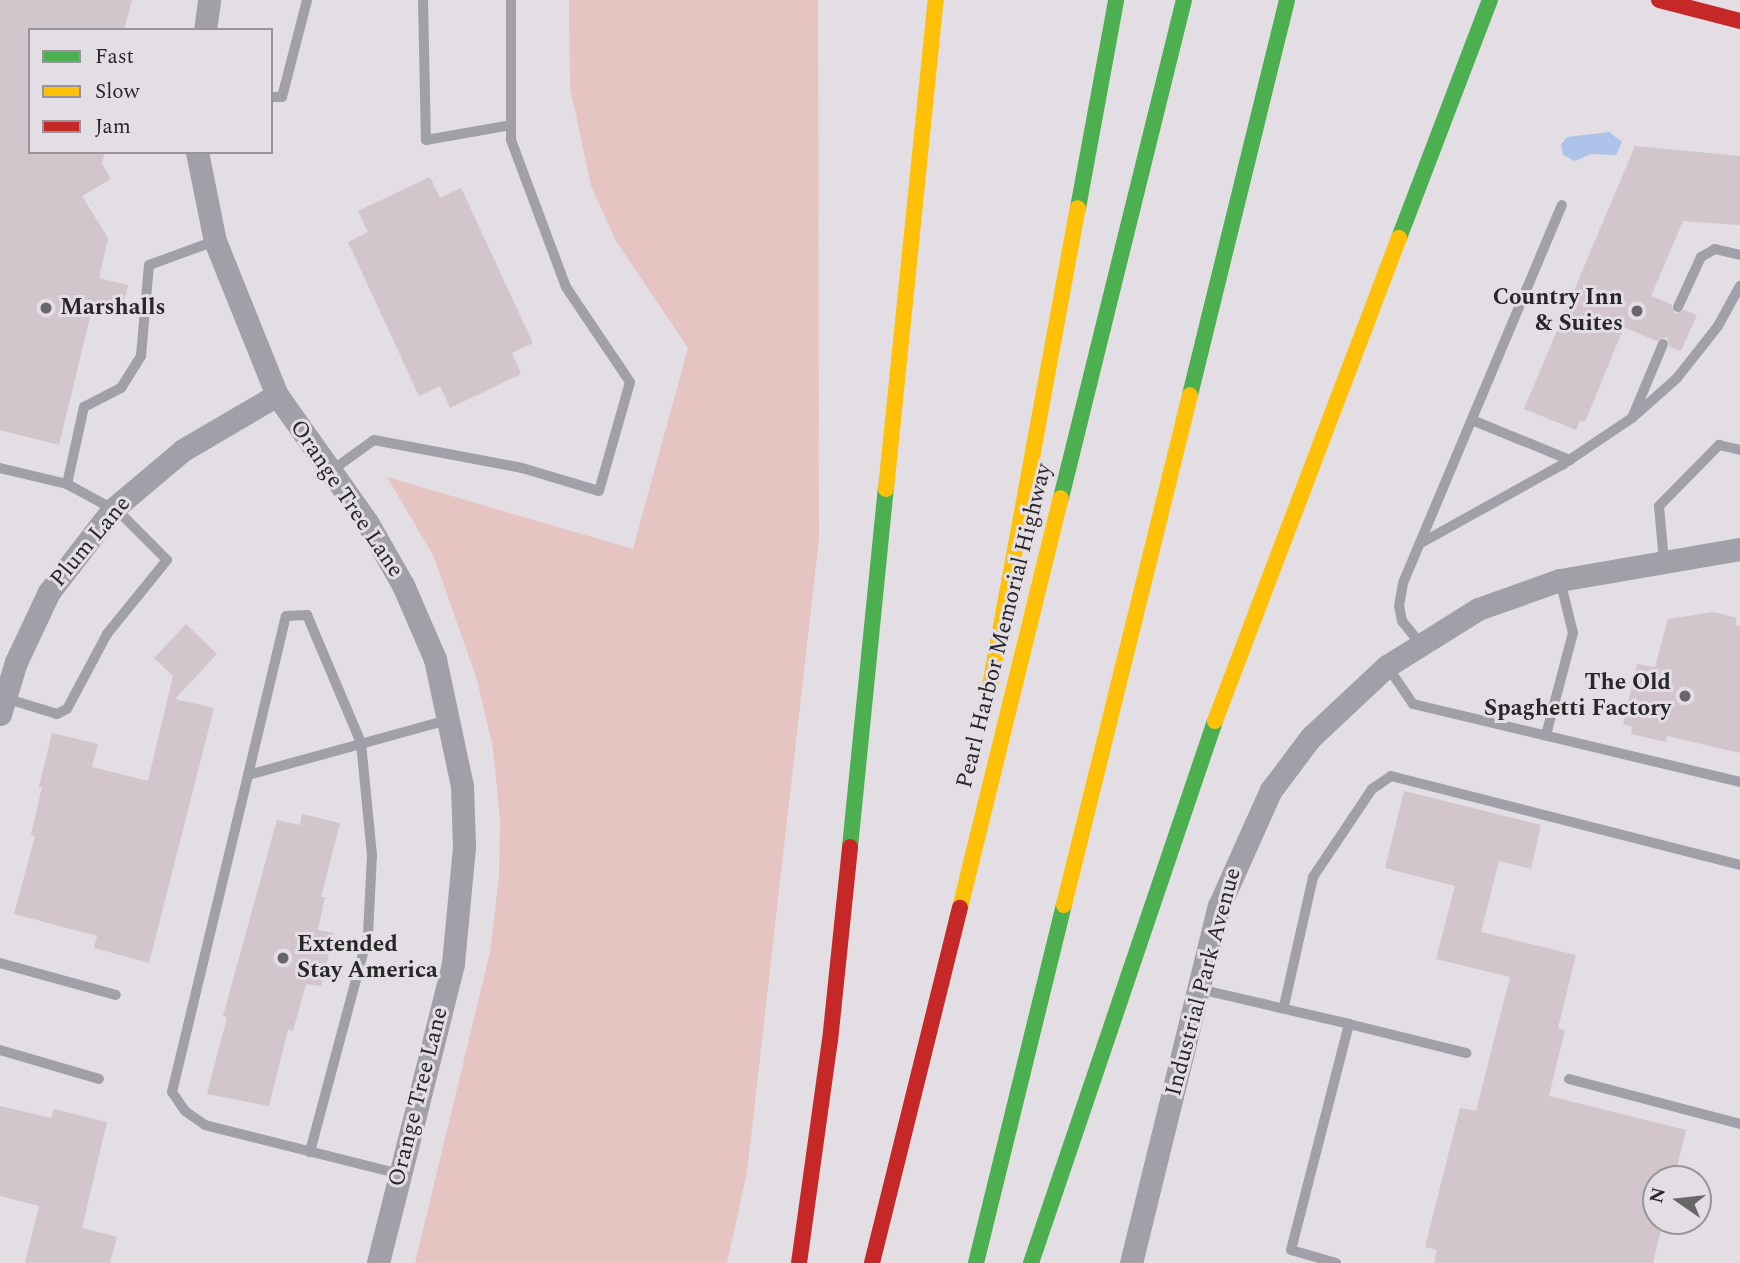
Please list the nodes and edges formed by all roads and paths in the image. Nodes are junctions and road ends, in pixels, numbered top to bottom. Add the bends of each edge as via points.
1 (209, 0) edge
2 (307, 0) edge
3 (423, 0) edge
4 (510, 0) edge
5 (936, 0) edge
6 (1116, 0) edge
7 (1184, 0) edge
8 (1287, 0) edge
9 (1490, 0) edge
10 (1658, 0) edge
11 (1740, 21) edge
12 (205, 28) edge
13 (273, 97) edge
14 (511, 125) junction
15 (197, 154) edge
16 (1562, 205) dead end
17 (215, 241) junction
18 (1740, 256) edge
19 (1740, 286) edge
20 (1678, 307) dead end
21 (1663, 344) dead end
22 (277, 395) junction
23 (1632, 418) junction
24 (1472, 419) junction
25 (1740, 450) edge
26 (1570, 460) junction
27 (0, 468) edge
28 (331, 471) junction
29 (67, 484) junction
30 (113, 508) junction
31 (1420, 542) junction
32 (1740, 549) edge
33 (1664, 562) junction
34 (1560, 580) junction
35 (1419, 642) junction
36 (1387, 666) junction
37 (3, 698) edge
38 (985, 715) dead end
39 (451, 719) junction
40 (1546, 735) junction
41 (361, 743) junction
42 (975, 770) dead end
43 (248, 775) junction
44 (1740, 782) edge
45 (1740, 865) edge
46 (0, 963) edge
47 (1199, 989) junction
48 (939, 990) junction
49 (117, 995) dead end
50 (1284, 1006) junction
51 (1349, 1024) junction
52 (0, 1050) edge
53 (1466, 1053) dead end
54 (99, 1079) dead end
55 (1569, 1079) dead end
56 (1740, 1124) edge
57 (310, 1152) junction
58 (400, 1174) junction
59 (377, 1263) edge
60 (799, 1263) edge
61 (872, 1263) edge
62 (976, 1263) edge
63 (1031, 1263) edge
64 (1131, 1263) edge
65 (1336, 1263) edge

1 - 12 street
2 - 13 lane via 282,97
3 - 14 lane via 426,140
4 - 14 lane
5 - 60 main road via 830,1041
6 - 38 main road
7 - 48 main road, Pearl Harbor Memorial Highway
8 - 62 main road
9 - 63 main road via 1197,769
10 - 11 main road
14 - 28 lane via 511,140 566,287 630,382 599,491 522,468 374,440
15 - 17 street, Orange Tree Lane
16 - 24 lane
17 - 22 street, Orange Tree Lane
17 - 29 lane via 149,265 141,356 121,388 84,407
18 - 20 lane via 1714,249 1701,257
19 - 23 lane via 1718,326 1677,378
21 - 23 lane
22 - 28 street, Orange Tree Lane
22 - 30 street, Plum Lane via 183,450
23 - 26 lane
24 - 26 lane
24 - 31 lane
25 - 33 lane via 1719,445 1659,506
26 - 31 lane
27 - 29 lane
28 - 39 street, Orange Tree Lane via 403,585 435,659
29 - 30 lane
30 - 37 street, Plum Lane via 49,592
30 - 37 lane via 167,560 107,634 67,709 58,714
31 - 35 lane via 1399,606 1402,621
32 - 33 street, Industrial Park Avenue
33 - 34 street, Industrial Park Avenue
34 - 35 street, Industrial Park Avenue via 1478,609
34 - 40 lane via 1573,633
35 - 36 street, Industrial Park Avenue
36 - 40 lane via 1413,704
36 - 47 street, Industrial Park Avenue via 1311,737 1270,790 1219,906
39 - 41 lane
39 - 58 street, Orange Tree Lane via 463,786 460,915 453,964
40 - 44 lane
41 - 43 lane
41 - 43 lane via 307,615 286,616
41 - 57 lane via 372,855 368,934
42 - 48 main road
43 - 57 lane via 172,1092 185,1111 205,1125
45 - 50 lane via 1391,776 1372,789 1313,877
46 - 49 lane
47 - 50 lane
47 - 64 street, Industrial Park Avenue
48 - 61 main road, Pearl Harbor Memorial Highway
50 - 51 lane
51 - 53 lane
51 - 65 lane via 1291,1250
52 - 54 lane
55 - 56 lane
57 - 58 lane
58 - 59 street, Orange Tree Lane

